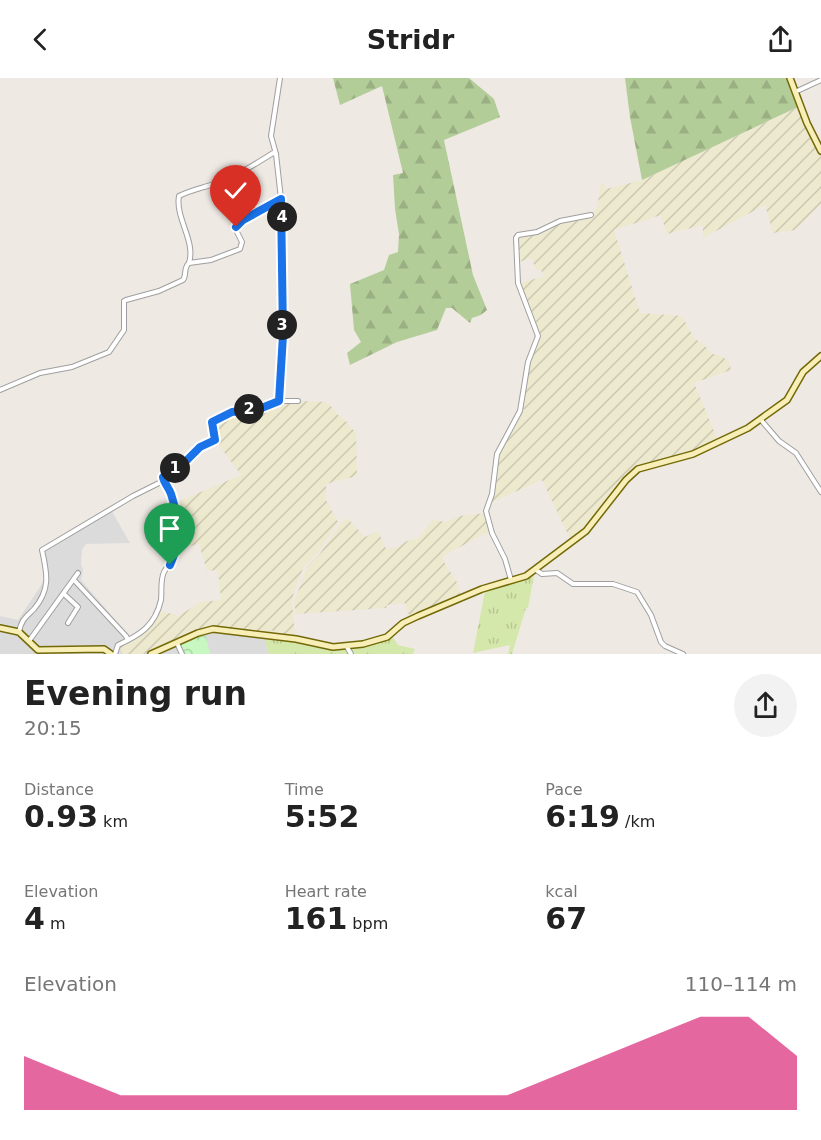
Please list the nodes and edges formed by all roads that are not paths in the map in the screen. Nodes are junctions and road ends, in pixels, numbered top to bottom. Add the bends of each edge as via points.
1 (280, 78) edge
2 (790, 78) edge
3 (821, 80) edge
4 (795, 92) junction
5 (821, 151) edge
6 (276, 154) junction
7 (281, 199) junction
8 (591, 215) dead end
9 (189, 263) junction
10 (821, 356) edge
11 (0, 390) edge
12 (279, 401) junction
13 (298, 401) dead end
14 (761, 420) junction
15 (163, 481) junction
16 (821, 492) edge
17 (536, 570) junction
18 (78, 573) dead end
19 (74, 580) junction
20 (511, 580) junction
21 (64, 594) junction
22 (68, 623) dead end
23 (0, 628) edge
24 (19, 632) junction
25 (128, 640) junction
26 (29, 641) junction
27 (177, 643) junction
28 (347, 647) junction
29 (37, 652) edge
30 (113, 654) edge
31 (151, 654) edge
32 (182, 654) edge
33 (351, 654) edge
34 (683, 654) edge

1 - 6 street via 271,136
2 - 4 street
3 - 4 street
4 - 5 street
6 - 7 street
6 - 9 street via 224,180 179,196 191,250
7 - 9 street via 237,225 240,249
7 - 12 street via 283,335
8 - 20 street via 560,221 516,238 518,283 538,336 527,368 520,411 496,454 486,511
9 - 11 street via 183,280 124,301 124,330 109,351
10 - 14 street via 803,372 787,400
12 - 13 street
12 - 15 street via 259,409 232,412 212,422 215,440 200,447
14 - 16 street via 796,453
14 - 17 street via 701,451 638,469 586,531
15 - 24 street via 42,550 47,576 44,594 24,618
15 - 25 street via 169,487 176,510 178,542 163,573 156,613 143,633
17 - 20 street
17 - 34 street via 557,573 573,585 613,584 637,592 661,642
18 - 19 street
19 - 21 street
19 - 25 street
20 - 28 street via 412,618 382,639
21 - 22 street via 78,607
21 - 26 street
23 - 24 street
24 - 26 street
25 - 30 street via 118,645
26 - 29 street
27 - 28 street via 206,630 219,629
27 - 31 street
27 - 32 street
28 - 33 street
29 - 30 street via 104,649

